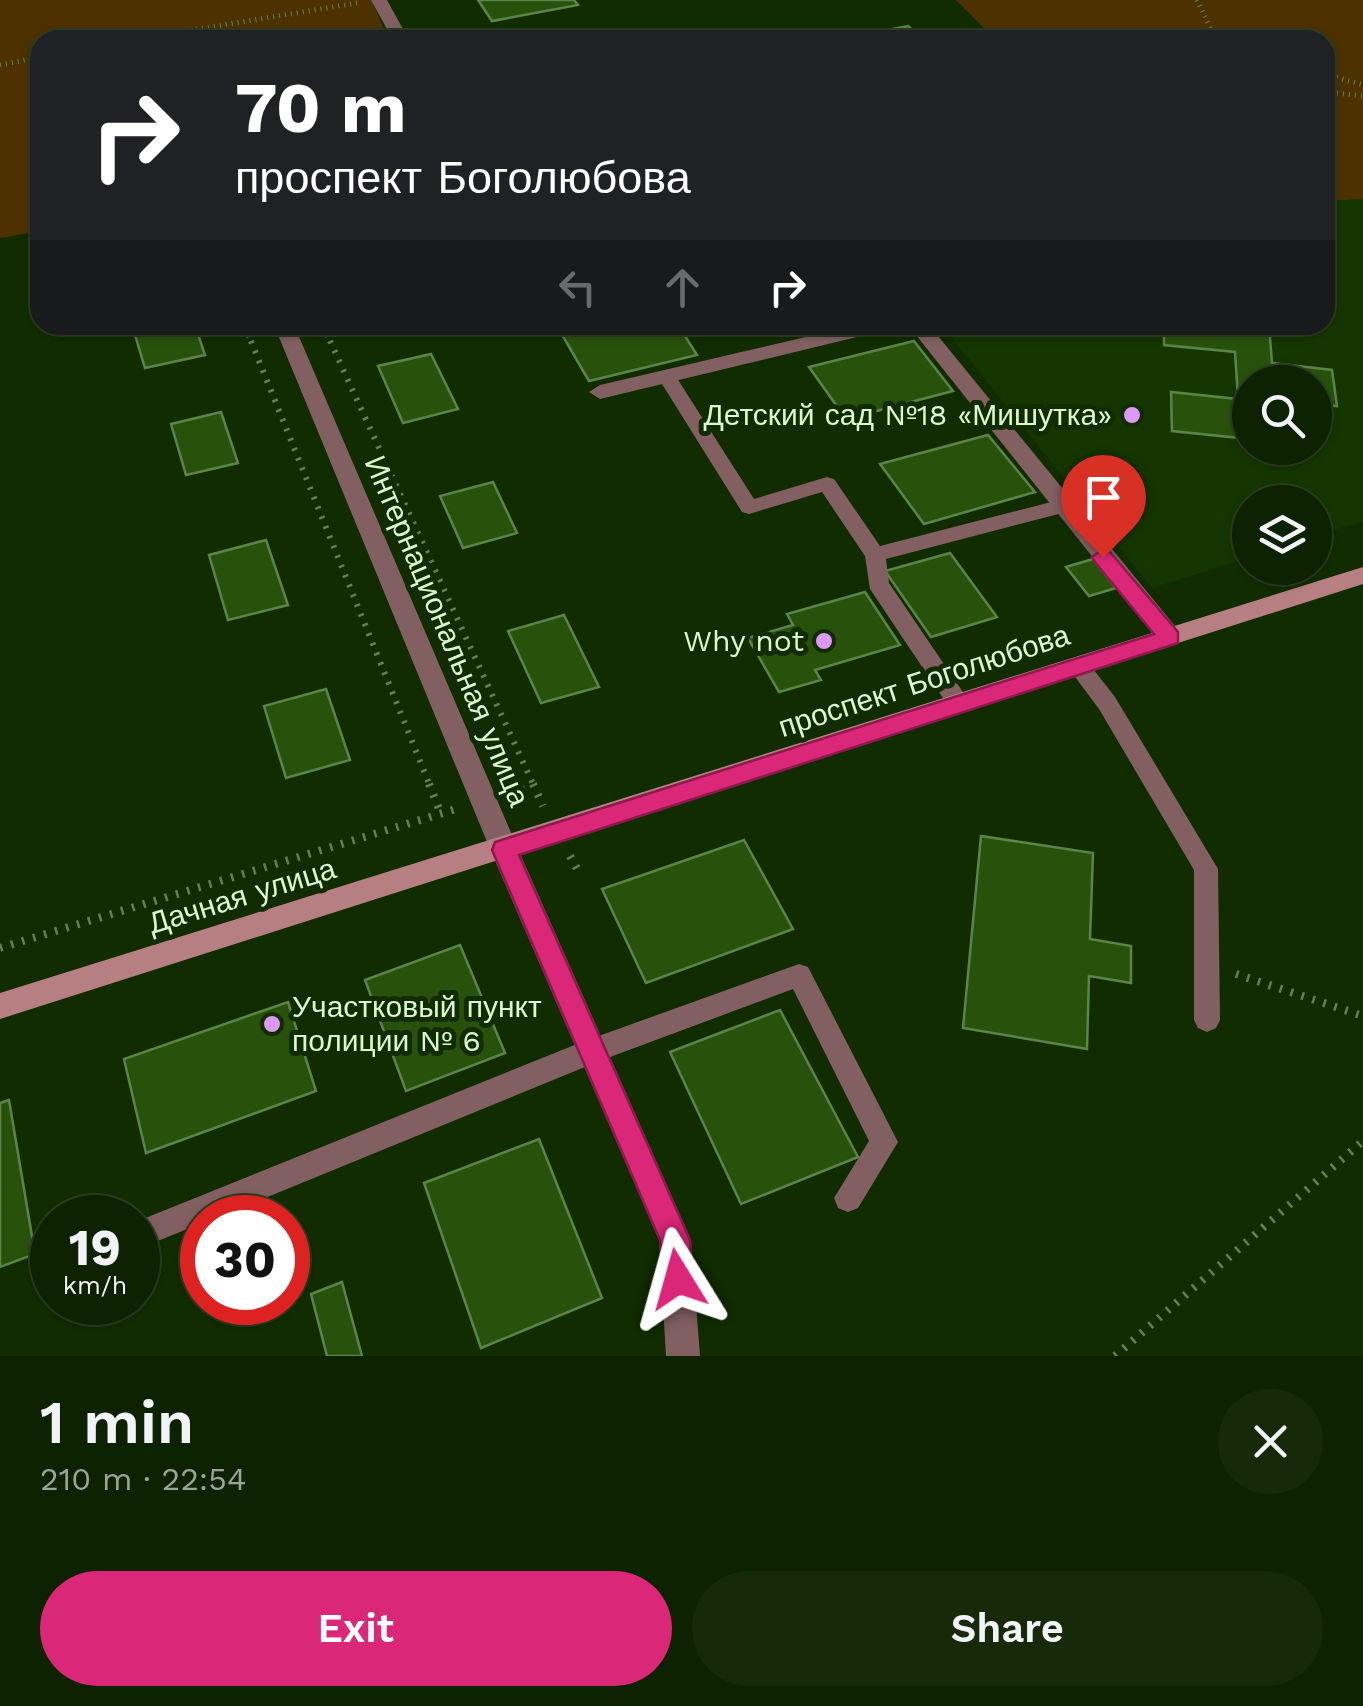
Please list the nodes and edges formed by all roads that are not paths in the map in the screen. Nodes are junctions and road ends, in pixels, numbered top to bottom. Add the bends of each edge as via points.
1 (371, 1) edge
2 (393, 30) edge
3 (288, 335) edge
4 (840, 335) edge
5 (926, 335) edge
6 (666, 376) junction
7 (600, 392) dead end
8 (1062, 506) junction
9 (875, 555) junction
10 (1363, 576) edge
11 (1170, 637) junction
12 (1078, 666) junction
13 (959, 704) junction
14 (504, 850) junction
15 (0, 1006) edge
16 (1207, 1020) dead end
17 (592, 1051) junction
18 (848, 1198) dead end
19 (160, 1226) edge
20 (682, 1356) edge

1 - 2 street
3 - 14 street, Интернациональная улица
4 - 6 street
5 - 8 street
6 - 7 street
6 - 9 lane via 750,507 827,484
8 - 9 lane
8 - 11 street
9 - 13 lane via 878,584
10 - 11 main road, проспект Боголюбова
11 - 12 main road, проспект Боголюбова
12 - 13 main road, проспект Боголюбова
12 - 16 lane via 1206,869
13 - 14 main road, проспект Боголюбова
14 - 15 main road, Дачная улица
14 - 17 street, Интернациональная улица
17 - 18 lane via 799,976 884,1142
17 - 19 lane
17 - 20 street, Интернациональная улица via 675,1240

